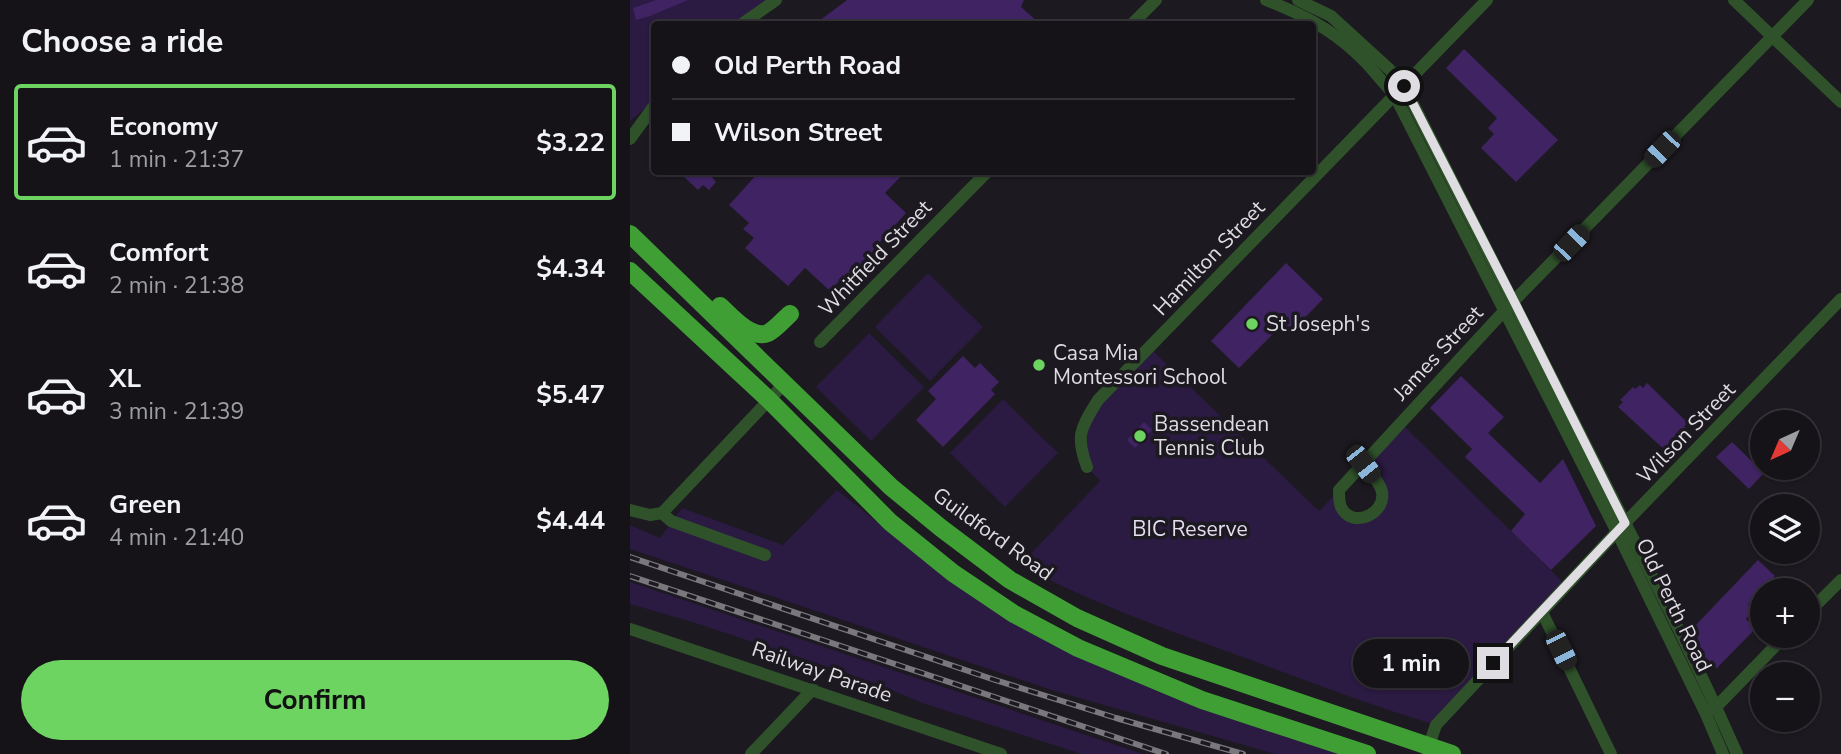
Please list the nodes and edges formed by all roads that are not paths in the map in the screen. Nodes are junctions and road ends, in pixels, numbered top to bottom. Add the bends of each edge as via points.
1 (776, 0) edge
2 (1156, 0) edge
3 (1266, 0) edge
4 (1298, 0) edge
5 (1487, 0) edge
6 (1734, 0) edge
7 (1808, 0) edge
8 (746, 21) edge
9 (1135, 21) edge
10 (1312, 21) edge
11 (1316, 24) edge
12 (1772, 36) junction
13 (1399, 90) junction
14 (1841, 102) edge
15 (651, 104) edge
16 (651, 110) edge
17 (630, 121) edge
18 (630, 139) edge
19 (984, 175) edge
20 (630, 234) edge
21 (631, 273) edge
22 (676, 278) junction
23 (1841, 299) edge
24 (1514, 301) junction
25 (1503, 311) junction
26 (790, 314) dead end
27 (820, 342) dead end
28 (785, 383) junction
29 (769, 401) junction
30 (1363, 464) dead end
31 (1087, 467) dead end
32 (630, 510) edge
33 (662, 513) junction
34 (1621, 528) junction
35 (765, 555) dead end
36 (1841, 580) edge
37 (1820, 602) edge
38 (1542, 612) junction
39 (630, 629) edge
40 (1773, 648) edge
41 (813, 689) junction
42 (1711, 709) junction
43 (1427, 750) edge
44 (751, 754) edge
45 (1002, 754) edge
46 (1367, 754) edge
47 (1452, 754) edge
48 (1611, 754) edge
49 (1723, 754) edge
50 (1737, 754) edge

1 - 8 street
2 - 9 street
3 - 10 street, Old Perth Road
4 - 13 street, Old Perth Road via 1331,16 1381,62
5 - 13 street, Hamilton Street
6 - 12 street
7 - 12 street, James Street
11 - 13 street, Old Perth Road
12 - 14 street
12 - 24 street, James Street
13 - 24 street, Old Perth Road
13 - 25 street, Old Perth Road
13 - 31 street, Hamilton Street via 1098,400 1083,426 1080,442
15 - 17 street
16 - 18 street
19 - 27 street, Whitfield Street
20 - 22 highway, Guildford Road
21 - 29 highway
22 - 26 highway via 753,332 769,332
22 - 28 highway, Guildford Road
23 - 34 street, Wilson Street
24 - 25 street, James Street
24 - 34 street, Old Perth Road
25 - 30 street, James Street
25 - 34 street, Old Perth Road
28 - 29 street
28 - 43 highway, Guildford Road via 891,487 941,528 1010,579 1077,618 1162,656
29 - 33 street
29 - 46 highway via 890,522 1014,614 1079,648 1202,700
32 - 33 street
33 - 35 street via 671,521
34 - 38 street, Wilson Street
34 - 42 street, Old Perth Road
36 - 37 street
38 - 43 street, Wilson Street via 1436,725
38 - 48 street
39 - 41 street, Railway Parade
40 - 42 street
41 - 44 street
41 - 45 street, Railway Parade
42 - 49 street, Old Perth Road
42 - 50 street, Old Perth Road
43 - 47 highway, Guildford Road

